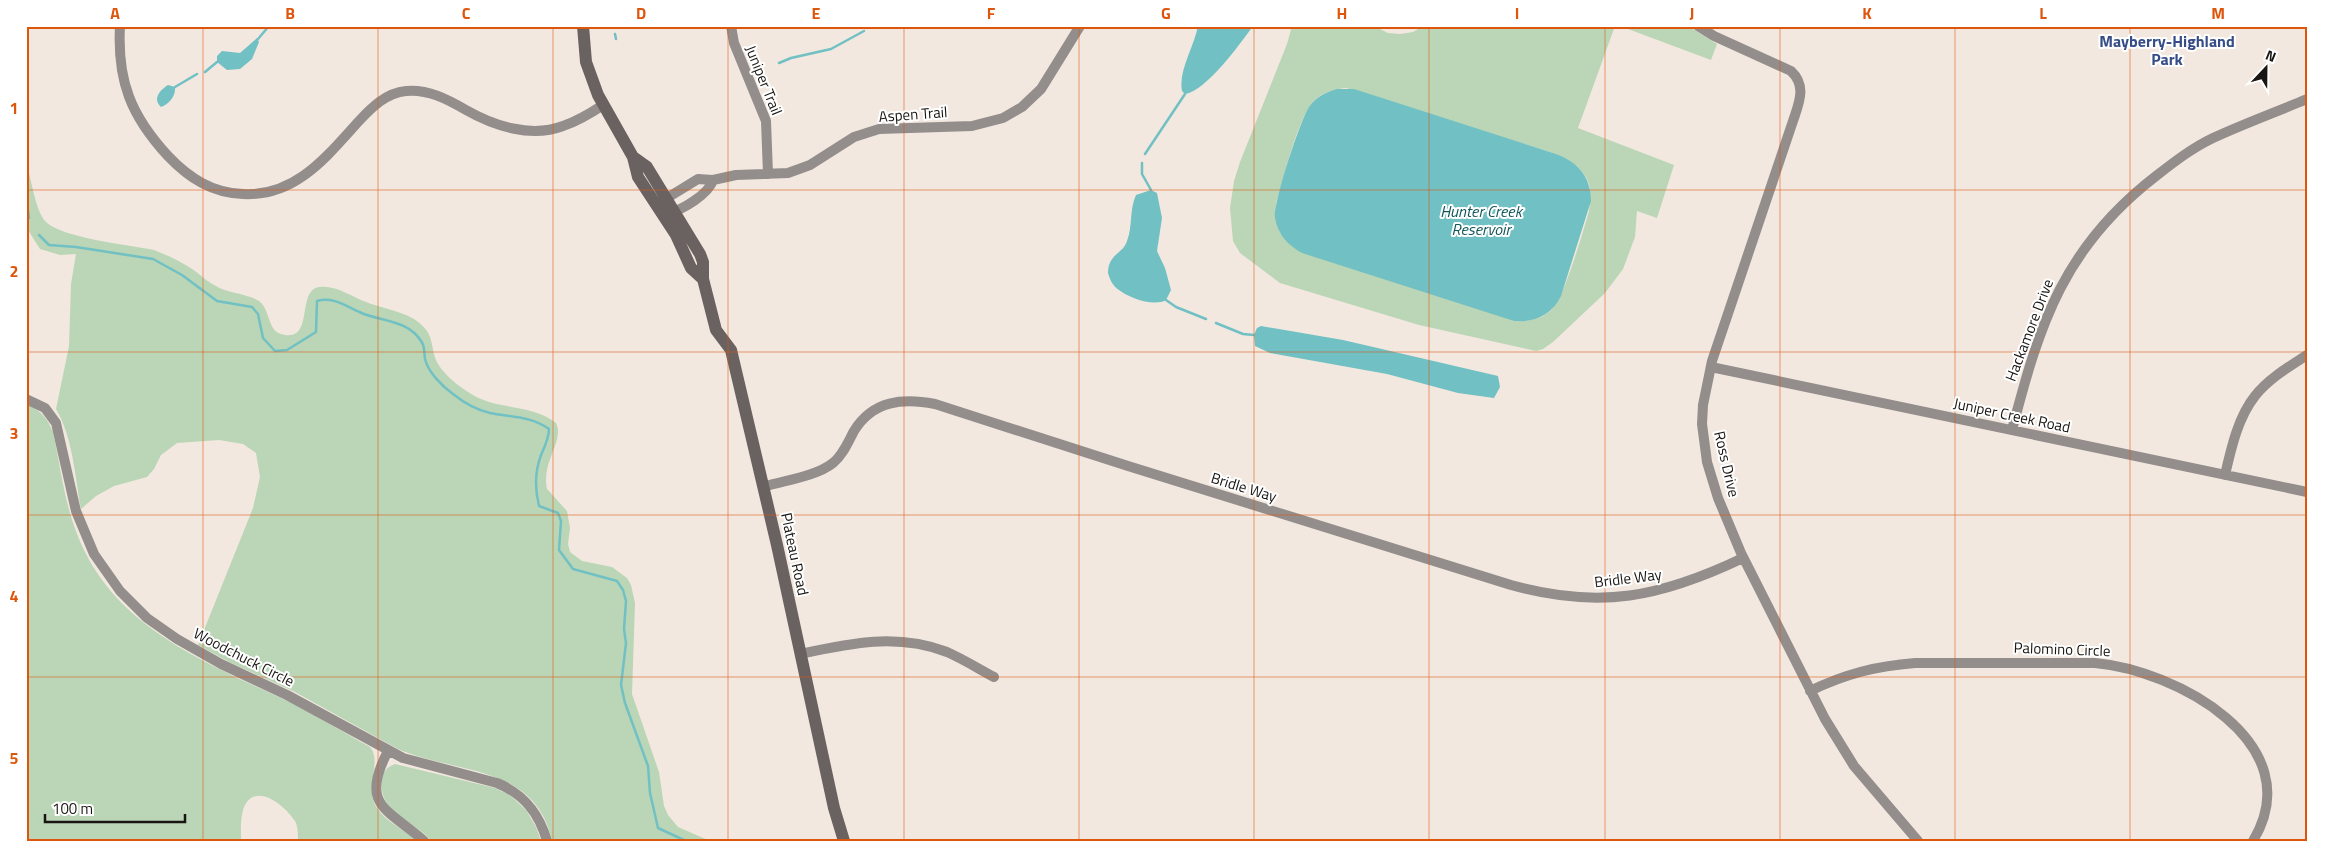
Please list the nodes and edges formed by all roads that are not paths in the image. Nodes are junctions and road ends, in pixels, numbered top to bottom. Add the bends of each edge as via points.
1 (120, 26) edge
2 (583, 26) edge
3 (731, 26) edge
4 (1080, 26) edge
5 (1698, 26) edge
6 (2307, 99) edge
7 (603, 105) junction
8 (633, 157) junction
9 (768, 174) junction
10 (713, 180) junction
11 (667, 198) junction
12 (661, 212) junction
13 (676, 212) junction
14 (703, 279) junction
15 (2307, 355) edge
16 (1711, 367) junction
17 (26, 399) edge
18 (2012, 430) junction
19 (2225, 475) junction
20 (763, 486) junction
21 (2307, 492) edge
22 (1743, 558) junction
23 (800, 654) junction
24 (994, 677) dead end
25 (1810, 691) junction
26 (388, 751) junction
27 (424, 841) edge
28 (547, 841) edge
29 (844, 841) edge
30 (1918, 841) edge
31 (2252, 841) edge

1 - 7 street via 122,76 142,125 193,178 211,188 235,194 270,193 301,178 318,165 372,107 395,93 415,90 437,95 488,121 523,130 561,127
2 - 7 street, Plateau Road via 587,68
3 - 9 street, Juniper Trail via 733,40 766,121
4 - 9 street, Aspen Trail via 1041,89 1022,107 1003,118 972,126 879,129 854,137 799,169
5 - 16 street, Ross Drive via 1791,71 1800,81 1801,89 1796,113
6 - 18 street, Hackamore Drive via 2199,146 2146,184 2095,234 2068,271 2056,296 2026,374
7 - 8 street, Plateau Road
8 - 11 street, Plateau Road via 648,167
8 - 12 street, Plateau Road via 638,178
9 - 10 street, Aspen Trail via 726,176
10 - 11 street, Aspen Trail via 698,179
10 - 13 street via 706,190
11 - 12 street
11 - 13 street, Plateau Road
12 - 13 street
12 - 14 street, Plateau Road via 691,268
13 - 14 street, Plateau Road via 704,262
14 - 20 street, Plateau Road via 716,330 731,350 737,370
15 - 19 street via 2256,395 2243,417
16 - 18 street, Juniper Creek Road
16 - 22 street, Ross Drive via 1703,405 1704,444 1718,498
17 - 26 street, Woodchuck Circle via 44,408 56,423 84,534 111,580 137,610 164,631 221,664 287,695
18 - 19 street, Juniper Creek Road
19 - 21 street, Juniper Creek Road
20 - 22 street, Bridle Way via 832,464 868,414 887,403 908,400 935,404 1272,511 1546,593 1588,598 1646,594 1694,580
20 - 23 street, Plateau Road
22 - 25 street, Ross Drive
23 - 24 street via 870,641 911,642 948,653
23 - 29 street, Plateau Road
25 - 30 street, Ross Drive via 1854,766
25 - 31 street, Palomino Circle via 1863,670 1915,663 2095,663 2146,673 2168,682 2212,709 2238,729 2254,748 2264,770 2266,796 2262,821
26 - 27 street via 376,781 378,800 389,814
26 - 28 street, Woodchuck Circle via 413,762 512,789 536,814

